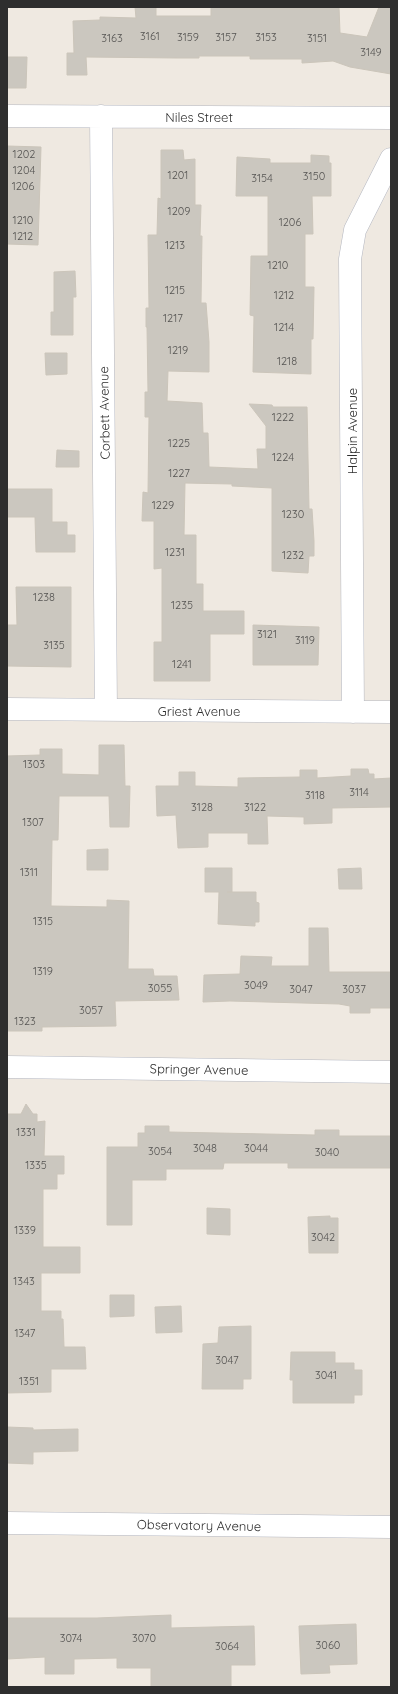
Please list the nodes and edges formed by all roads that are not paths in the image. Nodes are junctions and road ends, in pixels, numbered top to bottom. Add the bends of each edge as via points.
1 (7, 116) edge
2 (102, 116) junction
3 (391, 118) edge
4 (391, 159) edge
5 (7, 709) edge
6 (106, 710) junction
7 (353, 712) junction
8 (391, 712) edge
9 (7, 1067) edge
10 (391, 1072) edge
11 (7, 1523) edge
12 (391, 1527) edge

1 - 2 street, Niles Street
2 - 3 street, Niles Street
2 - 6 street, Corbett Avenue
4 - 7 street, Halpin Avenue via 355,230 350,259
5 - 6 street, Griest Avenue
6 - 7 street, Griest Avenue
7 - 8 street, Griest Avenue
9 - 10 street, Springer Avenue
11 - 12 street, Observatory Avenue

